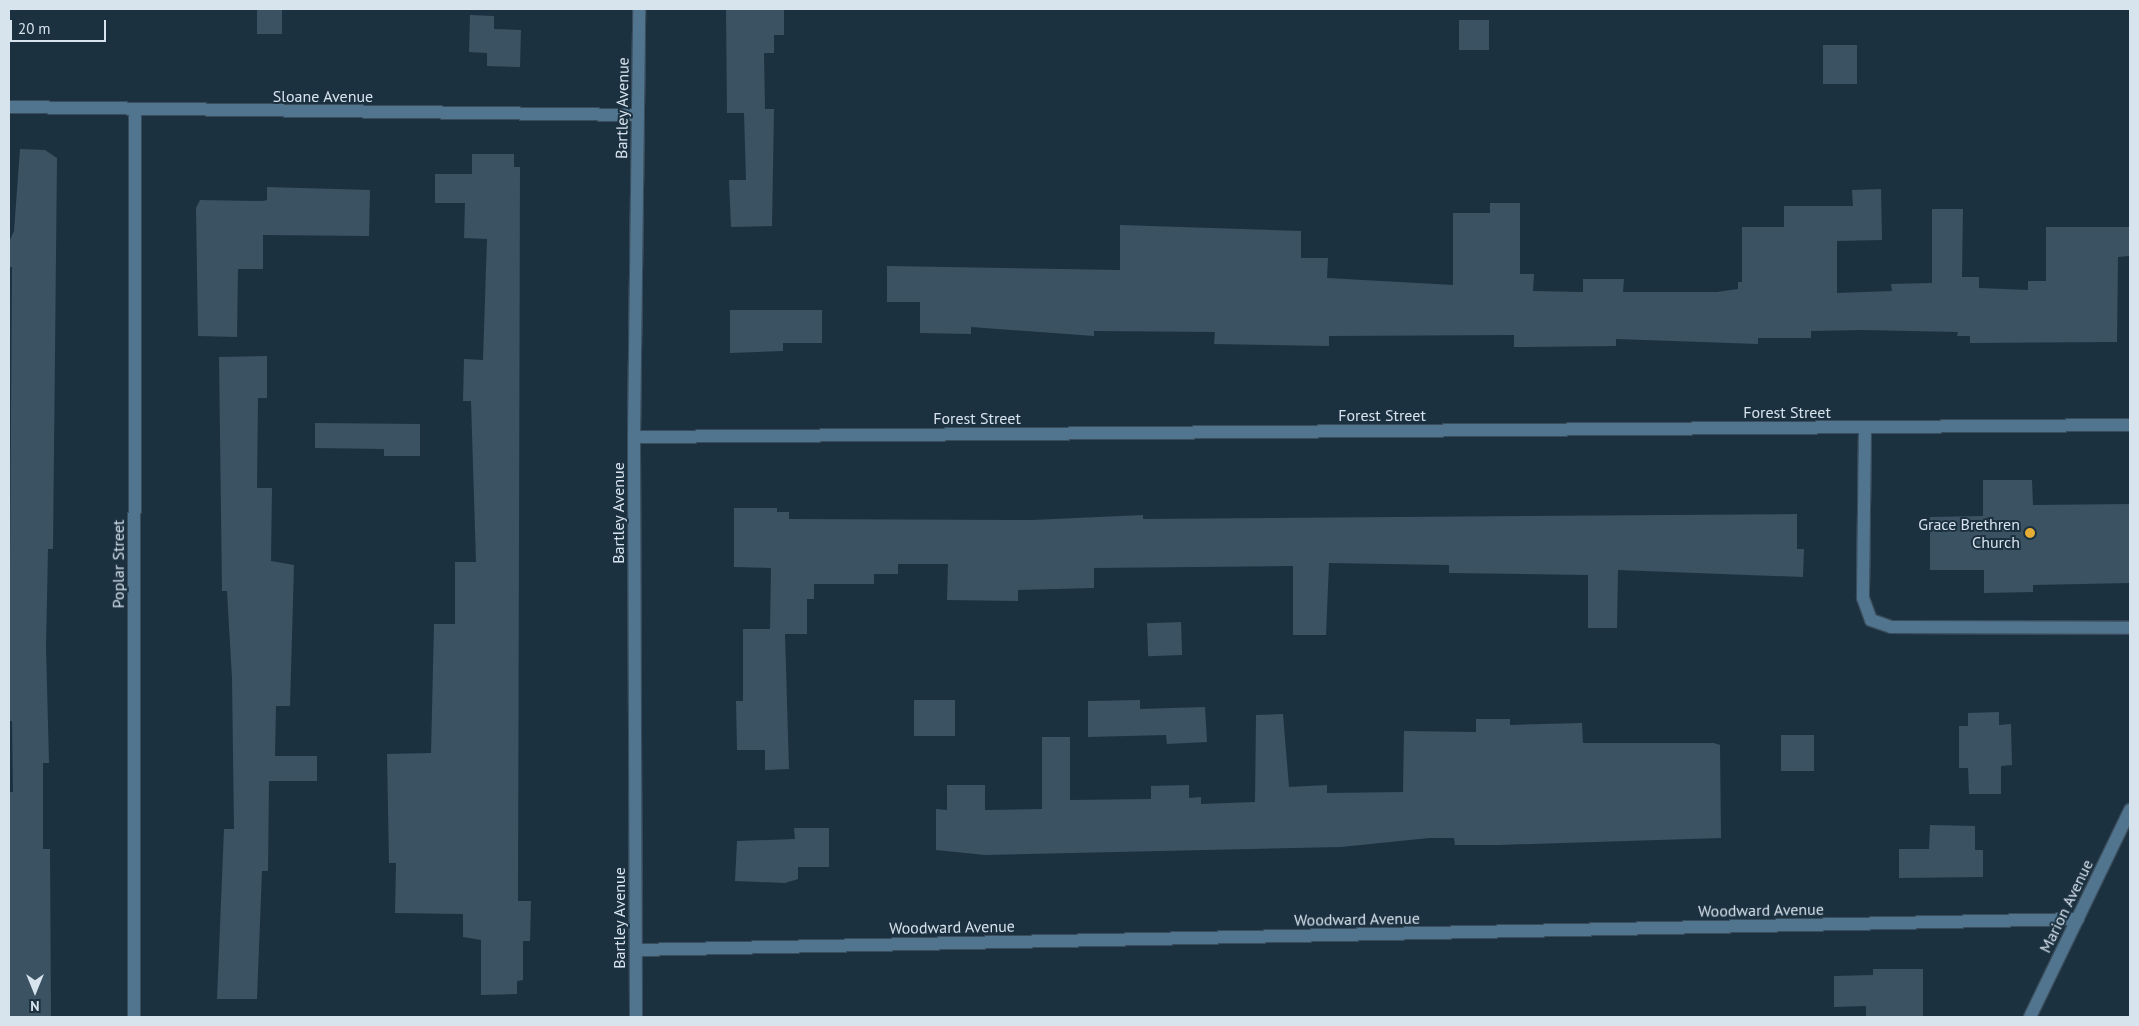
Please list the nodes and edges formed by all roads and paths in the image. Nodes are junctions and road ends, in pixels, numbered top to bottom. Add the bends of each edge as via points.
1 (639, 9) edge
2 (9, 107) edge
3 (135, 110) junction
4 (638, 115) junction
5 (2130, 426) edge
6 (1865, 428) junction
7 (634, 437) junction
8 (2130, 628) edge
9 (2130, 810) edge
10 (2078, 919) junction
11 (636, 950) junction
12 (134, 1017) edge
13 (636, 1017) edge
14 (2030, 1017) edge

1 - 4 street, Bartley Avenue
2 - 3 street, Sloane Avenue
3 - 4 street, Sloane Avenue
3 - 12 street, Poplar Street
4 - 7 street, Bartley Avenue
5 - 6 street, Forest Street
6 - 7 street, Forest Street
6 - 8 street via 1863,598 1871,620 1892,627
7 - 11 street, Bartley Avenue
9 - 10 street, Marion Avenue
10 - 11 street, Woodward Avenue
10 - 14 street, Marion Avenue
11 - 13 street, Bartley Avenue

